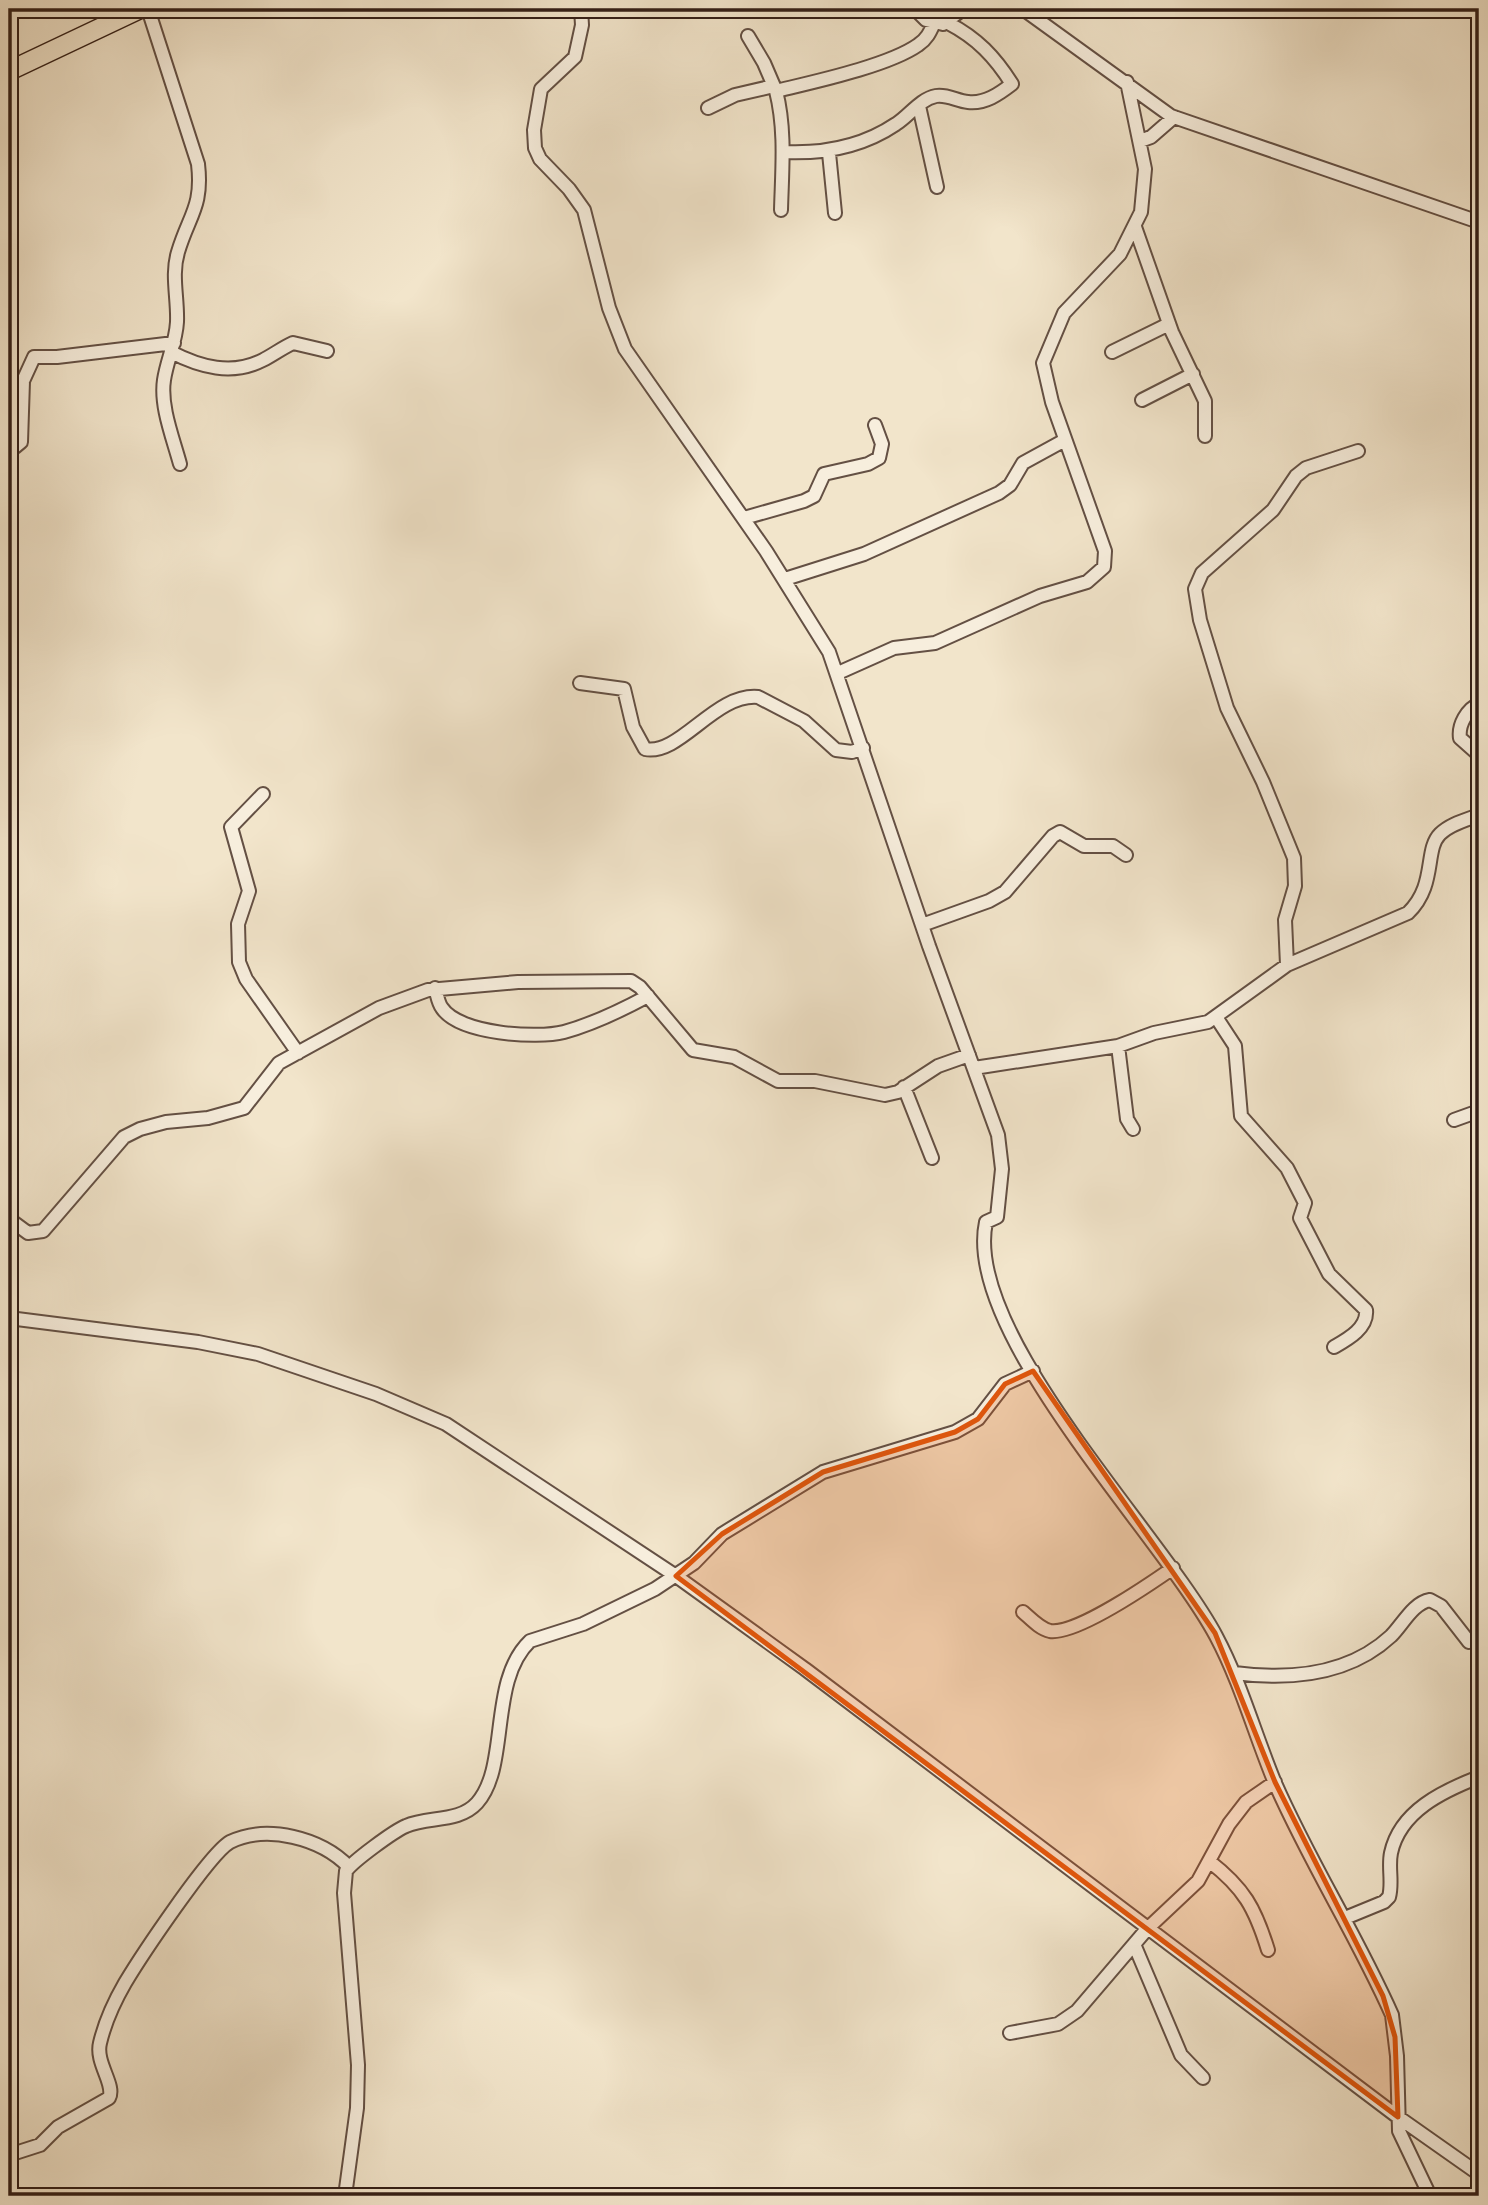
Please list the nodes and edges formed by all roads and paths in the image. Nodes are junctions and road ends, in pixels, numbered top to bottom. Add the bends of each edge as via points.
1 (140, 9) edge
2 (148, 9) edge
3 (581, 9) edge
4 (915, 9) edge
5 (963, 9) edge
6 (1023, 9) edge
7 (934, 23) junction
8 (948, 23) junction
9 (748, 36) dead end
10 (9, 71) edge
11 (1127, 82) junction
12 (775, 89) junction
13 (919, 106) junction
14 (708, 108) dead end
15 (1174, 117) junction
16 (1140, 141) junction
17 (783, 152) junction
18 (829, 153) junction
19 (937, 187) dead end
20 (781, 210) dead end
21 (835, 213) dead end
22 (1479, 222) edge
23 (1135, 227) junction
24 (1169, 324) junction
25 (173, 347) junction
26 (327, 351) dead end
27 (1112, 352) dead end
28 (1193, 374) junction
29 (1142, 400) dead end
30 (875, 425) dead end
31 (1205, 436) dead end
32 (1065, 440) junction
33 (9, 447) edge
34 (1358, 451) dead end
35 (180, 464) dead end
36 (744, 518) junction
37 (785, 579) junction
38 (838, 673) junction
39 (580, 683) dead end
40 (1479, 704) edge
41 (863, 748) junction
42 (1478, 754) edge
43 (264, 794) dead end
44 (1479, 815) edge
45 (1126, 855) dead end
46 (922, 925) junction
47 (1287, 965) junction
48 (435, 988) junction
49 (648, 996) junction
50 (1216, 1017) junction
51 (1118, 1046) junction
52 (299, 1053) junction
53 (969, 1055) junction
54 (974, 1068) junction
55 (904, 1087) junction
56 (1479, 1111) edge
57 (1454, 1120) dead end
58 (1133, 1129) dead end
59 (932, 1158) dead end
60 (9, 1219) edge
61 (9, 1318) edge
62 (1334, 1347) dead end
63 (1033, 1371) junction
64 (1172, 1568) junction
65 (676, 1576) junction
66 (1023, 1612) dead end
67 (1469, 1642) dead end
68 (1234, 1673) junction
69 (1479, 1777) edge
70 (1275, 1782) junction
71 (1209, 1861) junction
72 (349, 1867) junction
73 (1345, 1919) junction
74 (1147, 1929) junction
75 (1134, 1944) junction
76 (1268, 1950) dead end
77 (1010, 2033) dead end
78 (1203, 2078) dead end
79 (1398, 2117) junction
80 (9, 2155) edge
81 (1479, 2174) edge
82 (345, 2196) edge
83 (1430, 2196) edge

1 - 10 highway
2 - 25 street via 200,182 198,203 174,270 177,320
3 - 36 street via 575,57 541,89 535,148 584,210 625,349
4 - 7 street
5 - 8 street
6 - 11 street
7 - 8 street
7 - 12 street via 917,45 877,62
8 - 13 street via 992,54 1012,84 985,101 937,96
9 - 12 street
11 - 15 street
11 - 16 street
12 - 14 street via 735,95
12 - 17 street
13 - 18 street via 887,130
13 - 19 street
15 - 16 street
15 - 22 street
16 - 23 street via 1145,169
17 - 18 street
17 - 20 street
18 - 21 street
23 - 24 street
23 - 32 street via 1119,254 1064,313 1043,363
24 - 27 street
24 - 28 street
25 - 26 street via 209,367 236,369 262,361 293,343
25 - 33 street via 34,357 23,381 21,442
25 - 35 street via 163,383
28 - 29 street
28 - 31 street via 1205,401
30 - 36 street via 882,444 879,458 824,474 814,495 804,501
32 - 37 street via 1023,463 1010,485 999,493 864,554
32 - 38 street via 1105,551 1107,560 1097,576 935,643 894,648
34 - 47 street via 1306,468 1296,476 1273,510 1202,573 1195,589 1227,708 1294,858 1295,886 1285,920
36 - 37 street
37 - 38 street
38 - 41 street
39 - 41 street via 624,689 633,727 645,750 659,750 709,714 750,696 804,721 836,750
40 - 42 street via 1459,730 1460,738
41 - 46 street
43 - 52 street via 231,827 249,891 238,924 237,951 246,979
44 - 47 street via 1439,835 1432,846 1427,886 1408,913
45 - 46 street via 1113,846 1084,846 1060,832 1005,892
46 - 53 street
47 - 50 street
48 - 49 street via 620,979 640,987
48 - 49 street via 442,1009 460,1023 514,1033 566,1031
48 - 52 street via 379,1008
49 - 55 street via 693,1050 734,1057 778,1081 815,1081 885,1095
50 - 51 street
50 - 62 street via 1235,1046 1241,1116 1287,1168 1305,1203 1300,1218 1329,1274 1366,1310 1361,1327
51 - 54 street
51 - 58 street via 1127,1119
52 - 60 street via 272,1071 244,1108 166,1122 124,1137 43,1231 28,1233
53 - 54 street
53 - 55 street via 938,1066
54 - 63 street via 998,1135 1002,1168 997,1217 986,1222 984,1255 1010,1336
55 - 59 street
56 - 57 street
61 - 65 street via 258,1354 376,1394 446,1424
63 - 64 street
63 - 65 street via 1006,1384 978,1419 955,1432 823,1472 722,1534
64 - 66 street via 1132,1596 1064,1629 1045,1629
64 - 68 street via 1215,1633
65 - 72 street via 623,1606 530,1641 516,1658 508,1679 487,1787 477,1803 466,1812 407,1825
65 - 74 street
67 - 68 street via 1441,1606 1430,1600 1421,1603 1390,1637 1365,1655 1332,1668 1304,1676
68 - 70 street
69 - 73 street via 1419,1809 1398,1832 1391,1854 1389,1897
70 - 71 street via 1246,1802
70 - 73 street
71 - 74 street via 1198,1881
71 - 76 street via 1240,1887
72 - 80 street via 320,1847 279,1833 229,1843 184,1895 125,1983 107,2019 99,2046 100,2066 112,2092 109,2098 58,2127 40,2146
72 - 82 street via 344,1893 358,2065
73 - 79 street via 1392,2015
74 - 75 street
74 - 79 street
75 - 77 street via 1077,2011 1058,2024
75 - 78 street via 1181,2055
79 - 81 street
79 - 83 street via 1403,2143

